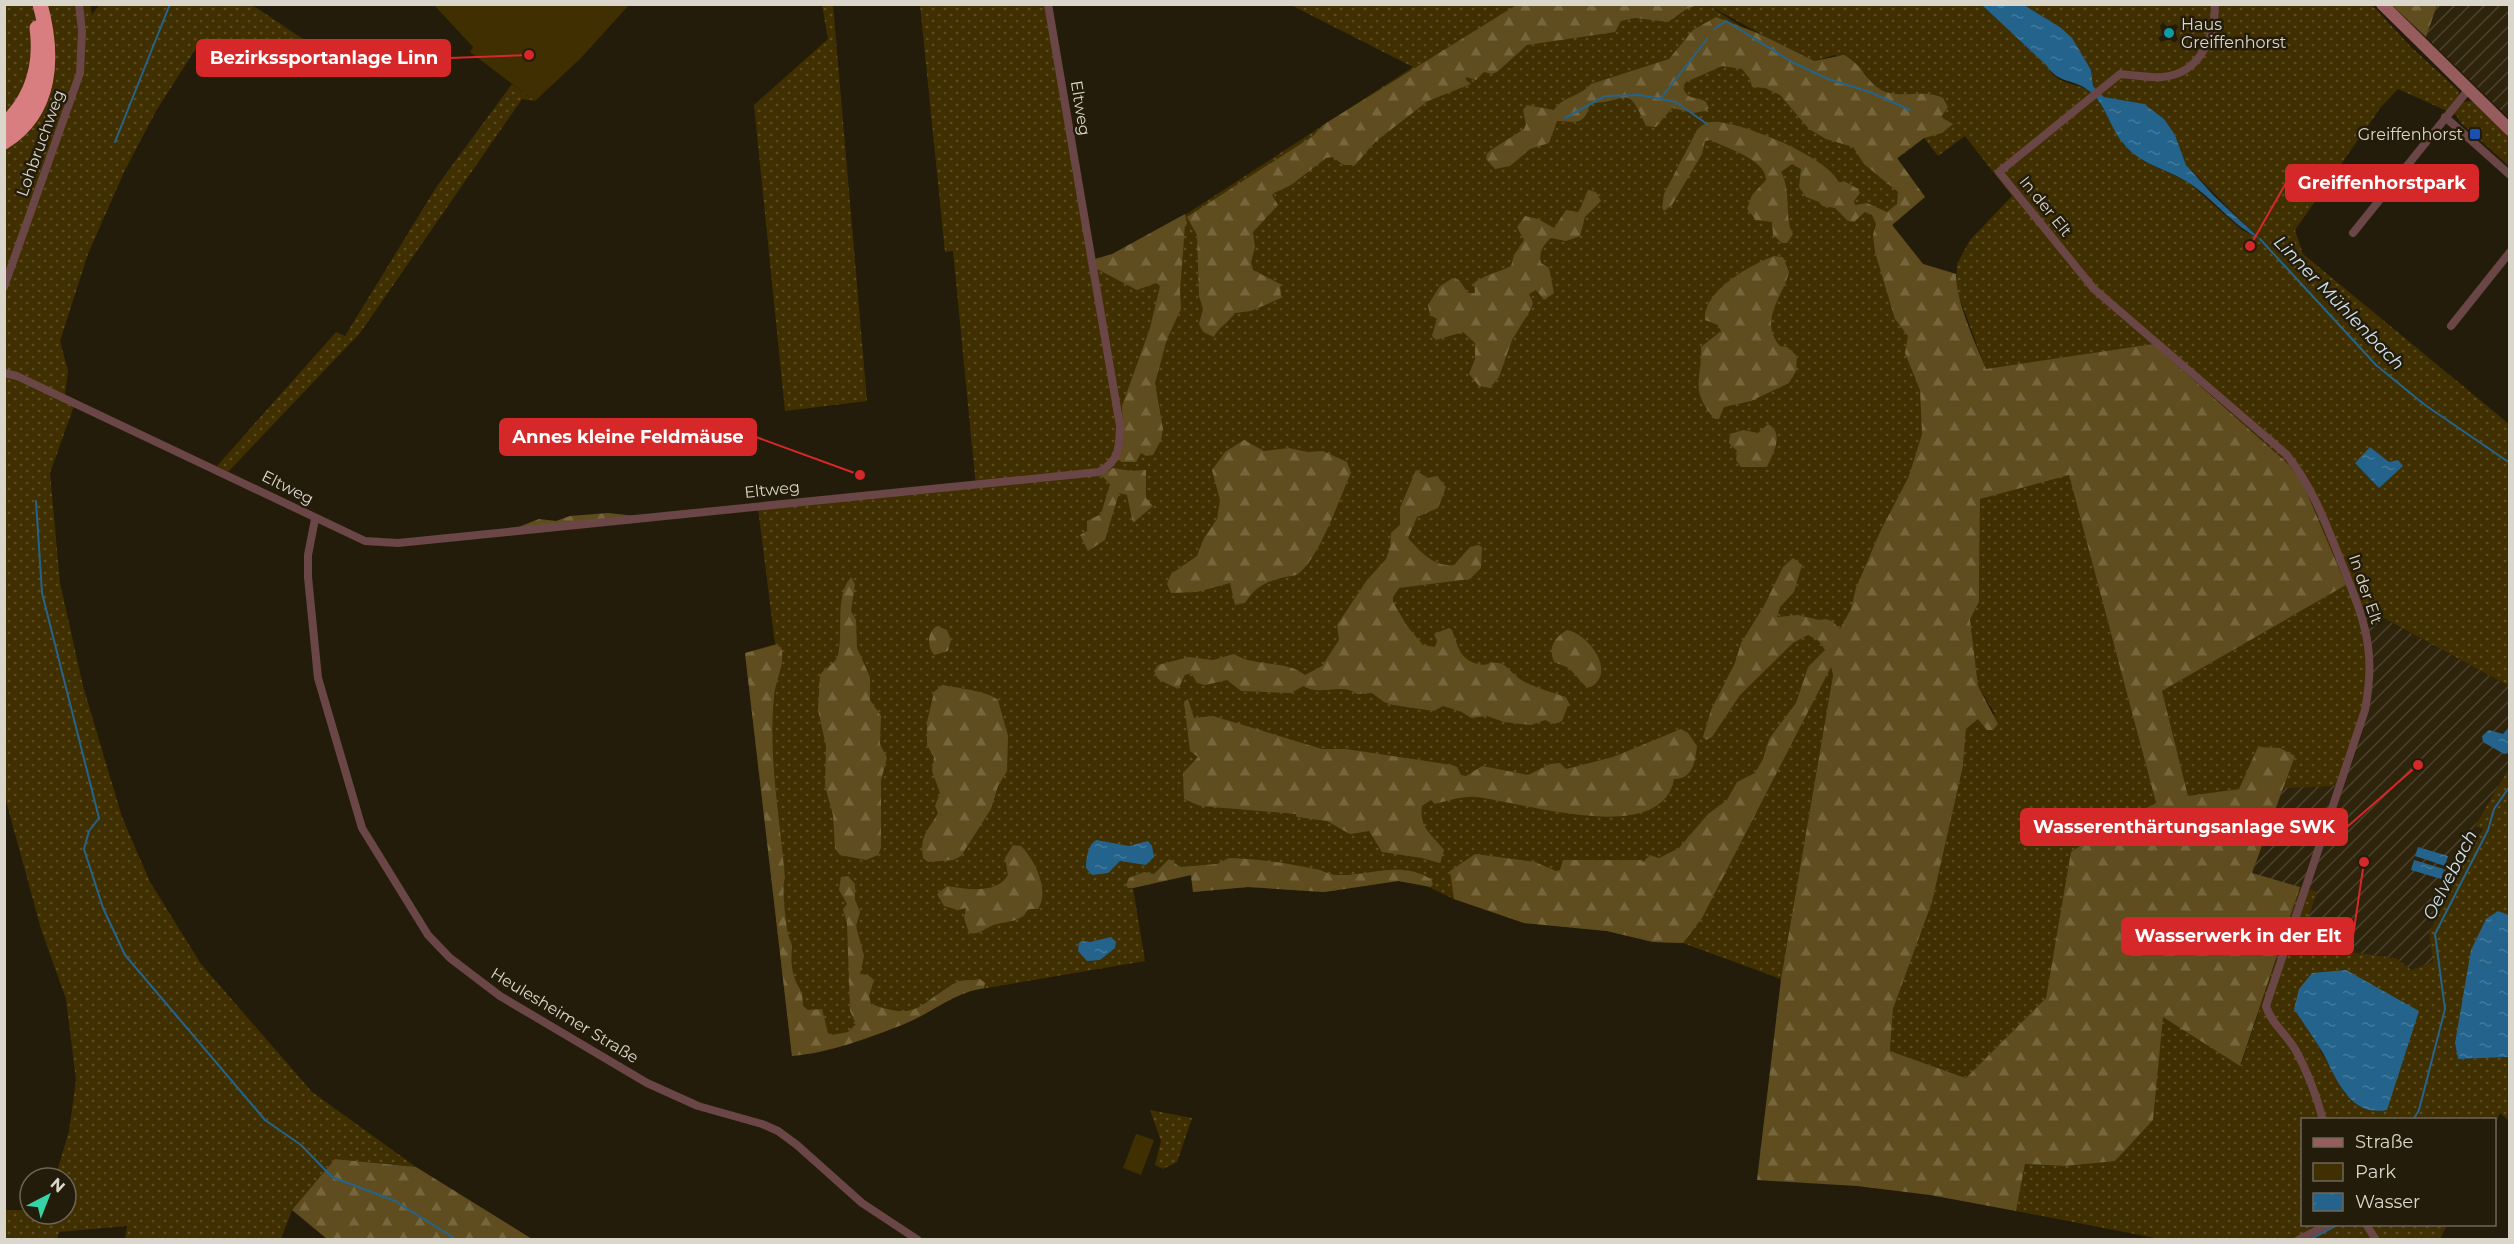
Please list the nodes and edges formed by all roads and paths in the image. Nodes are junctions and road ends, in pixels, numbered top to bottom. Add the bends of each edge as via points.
1 (31, 4) edge
2 (40, 4) edge
3 (79, 4) edge
4 (1048, 4) edge
5 (2216, 4) edge
6 (2382, 4) edge
7 (2468, 90) junction
8 (2445, 117) junction
9 (4, 125) edge
10 (2510, 130) edge
11 (4, 142) edge
12 (2510, 175) edge
13 (2353, 233) dead end
14 (2510, 252) edge
15 (4, 287) edge
16 (2451, 326) dead end
17 (4, 373) edge
18 (315, 519) junction
19 (2323, 1118) edge
20 (2325, 1226) edge
21 (2367, 1226) edge
22 (918, 1239) edge
23 (2298, 1239) edge
24 (2376, 1239) edge

1 - 9 highway via 39,45 37,65 26,100
2 - 11 highway via 50,48 45,84 33,115
3 - 15 street, Lohbruchweg via 80,73
4 - 18 street, Eltweg via 1120,426 1119,445 1111,465 1099,472 398,543 365,541
5 - 19 street, In der Elt via 2215,26 2206,49 2194,63 2163,77 2120,74 1999,172 2094,289 2286,454 2316,499 2359,605 2370,664 2365,710 2266,1006 2306,1069
6 - 7 main road
7 - 8 street
7 - 10 main road
8 - 12 street
8 - 13 street
14 - 16 street
17 - 18 street, Eltweg via 257,488
18 - 22 street, Heulesheimer Straße via 308,577 318,678 362,828 428,935 458,965 500,996 647,1083 698,1106 778,1131 862,1203
20 - 23 street
21 - 24 street

